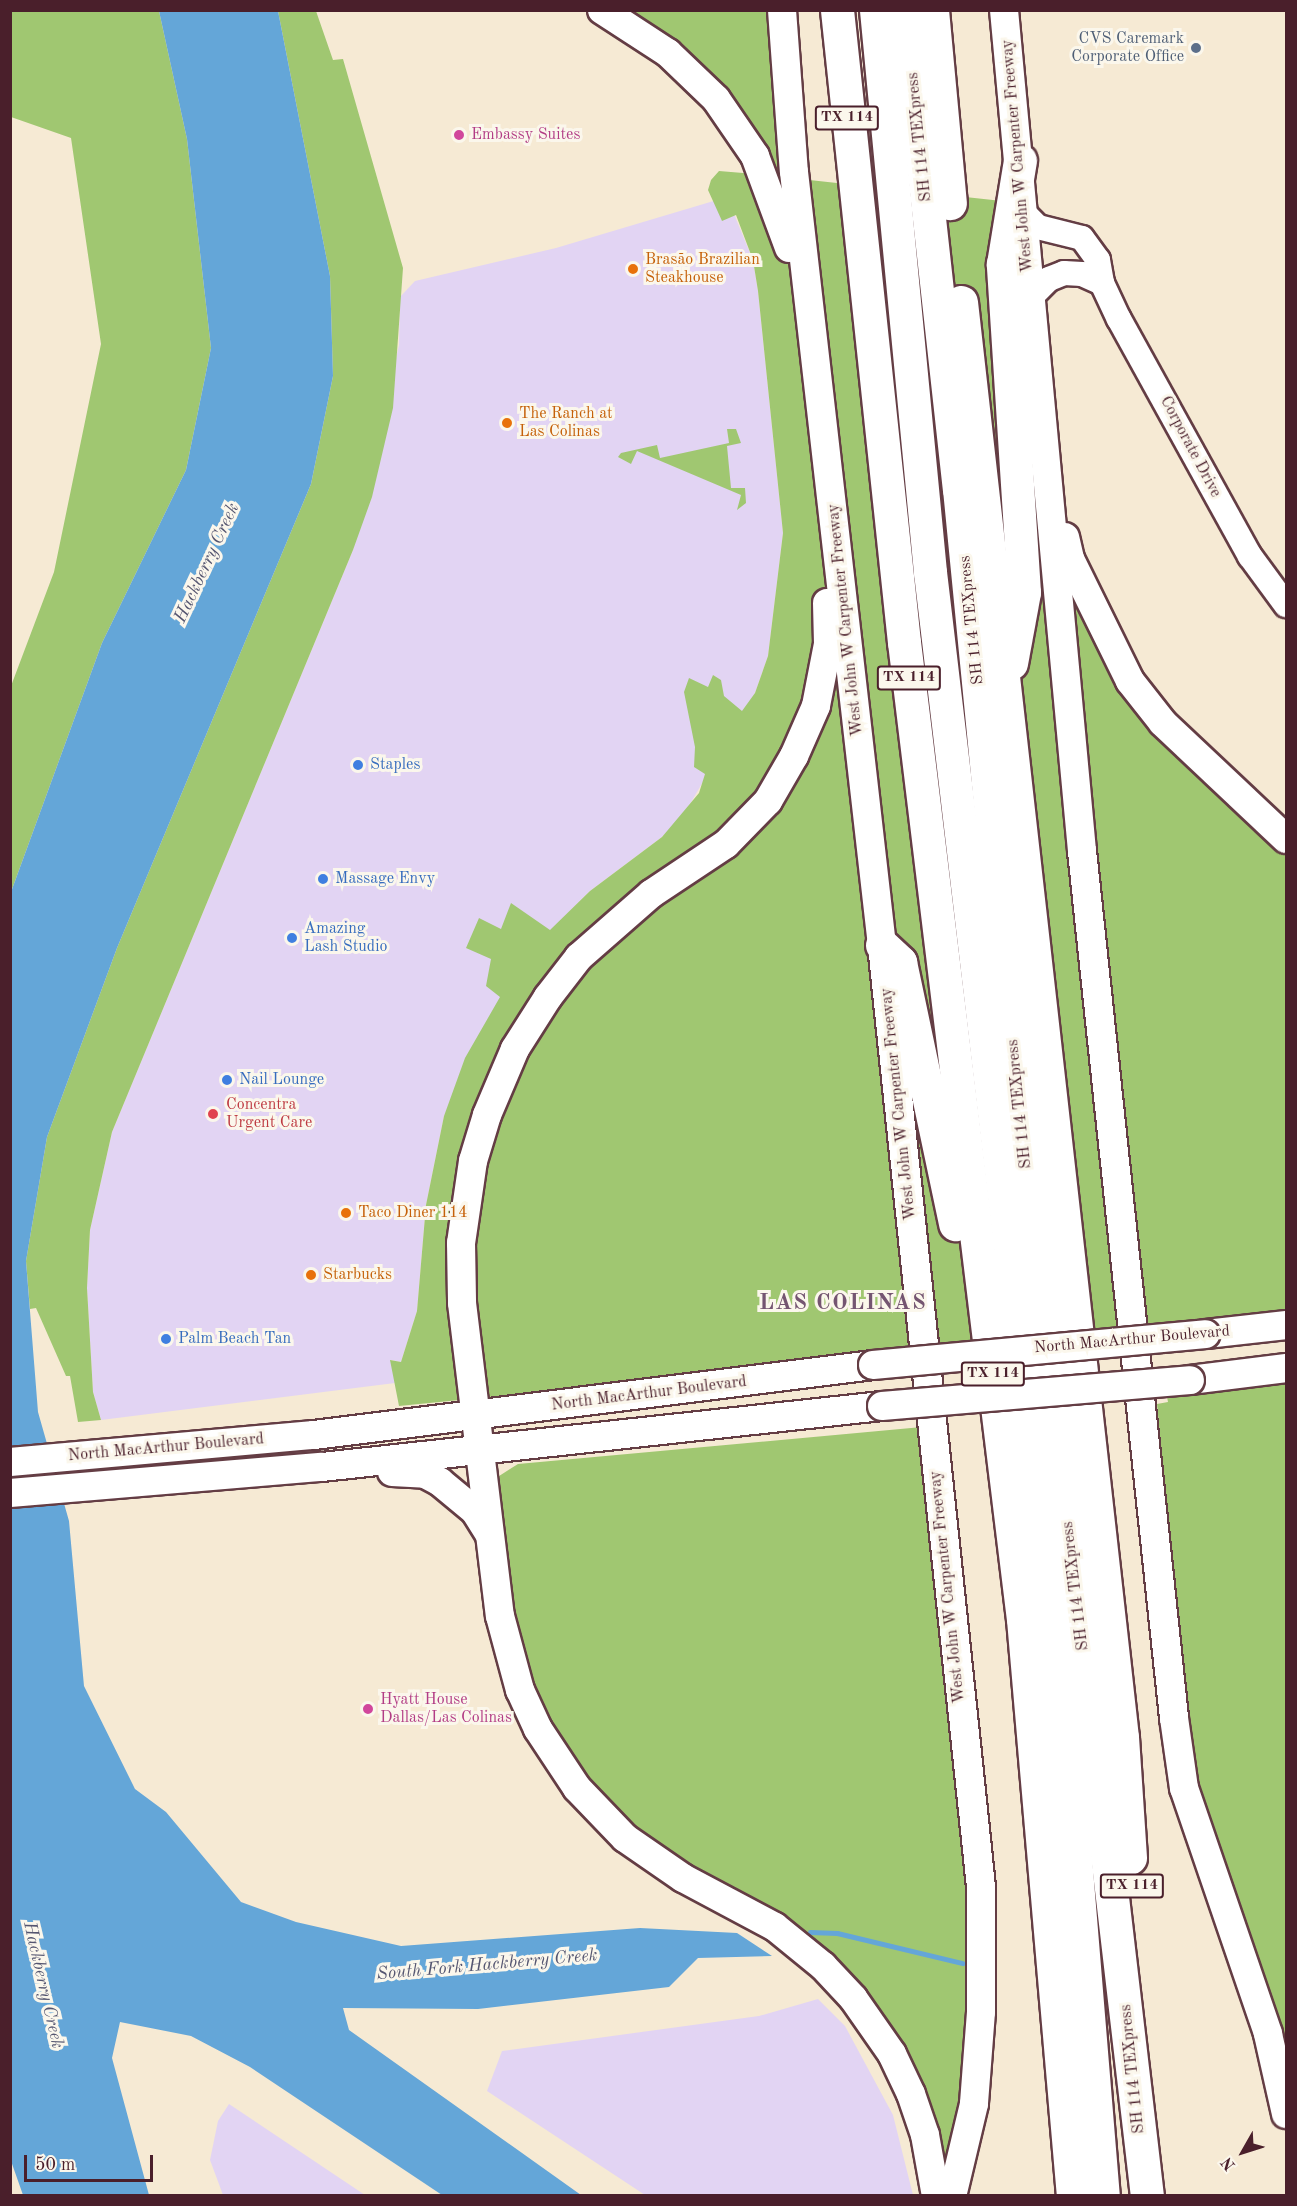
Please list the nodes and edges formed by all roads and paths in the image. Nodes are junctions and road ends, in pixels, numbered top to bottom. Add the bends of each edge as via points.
1 (602, 10) edge
2 (782, 10) edge
3 (837, 10) edge
4 (876, 10) edge
5 (906, 10) edge
6 (933, 10) edge
7 (1004, 10) edge
8 (1020, 160) junction
9 (1024, 213) junction
10 (858, 226) junction
11 (1102, 283) junction
12 (1031, 297) junction
13 (813, 338) junction
14 (822, 401) junction
15 (1044, 453) junction
16 (930, 572) junction
17 (1287, 605) edge
18 (1005, 691) junction
19 (1287, 839) edge
20 (882, 945) junction
21 (1287, 1325) edge
22 (1287, 1368) edge
23 (475, 1416) junction
24 (387, 1426) junction
25 (479, 1451) junction
26 (10, 1462) edge
27 (322, 1467) junction
28 (186, 1478) junction
29 (10, 1493) edge
30 (491, 1537) junction
31 (1023, 1618) junction
32 (1287, 2114) edge
33 (936, 2196) edge
34 (952, 2196) edge
35 (1073, 2196) edge
36 (1103, 2196) edge
37 (1147, 2196) edge
38 (1165, 2196) edge

1 - 13 main road via 685,68 716,99 744,136 786,231 801,309
2 - 13 main road, West John W Carpenter Freeway
3 - 10 highway, TX 114
4 - 16 highway, SH 114 TEXpress
5 - 37 highway, SH 114 TEXpress via 959,489 1021,1119
6 - 18 highway, TX 114 via 953,236
7 - 8 main road, West John W Carpenter Freeway
8 - 9 main road, West John W Carpenter Freeway
8 - 18 highway via 1003,264 1024,592
9 - 11 street, Corporate Drive via 1038,227 1082,238 1098,260
9 - 12 main road, West John W Carpenter Freeway
10 - 16 highway
10 - 31 highway, TX 114
11 - 12 street via 1082,274 1064,273 1049,279
11 - 17 street, Corporate Drive via 1238,536
12 - 15 main road, West John W Carpenter Freeway
13 - 14 main road, West John W Carpenter Freeway
14 - 20 main road, West John W Carpenter Freeway
14 - 23 main road via 816,452 825,545 828,644 816,706 795,756 750,823 726,844 651,894 579,957 533,1018 503,1074 473,1161 461,1243 462,1303
15 - 19 main road via 1070,559 1130,681 1163,723
15 - 32 main road, West John W Carpenter Freeway via 1082,851 1182,1776 1197,1833 1268,2034
16 - 36 highway, SH 114 TEXpress via 1033,1442 1074,1845
18 - 38 highway, TX 114 via 1122,1737 1140,2011
20 - 31 highway via 900,962 953,1213 970,1301 994,1512
20 - 34 main road, West John W Carpenter Freeway via 981,1887 981,2012 974,2104
21 - 23 main road, North MacArthur Boulevard, bridge via 873,1365
22 - 25 main road, North MacArthur Boulevard, bridge via 882,1406
23 - 24 main road, North MacArthur Boulevard
23 - 25 main road
24 - 26 main road, North MacArthur Boulevard
24 - 28 main road via 348,1445 280,1452 192,1470
25 - 27 main road, North MacArthur Boulevard
25 - 30 main road
27 - 28 main road, North MacArthur Boulevard
27 - 30 main road via 425,1474 462,1498
28 - 29 main road, North MacArthur Boulevard
30 - 33 main road via 507,1650 520,1690 553,1755 593,1807 626,1838 683,1878 775,1927 823,1966 854,1998 892,2054 910,2094 925,2134
31 - 35 highway, TX 114

